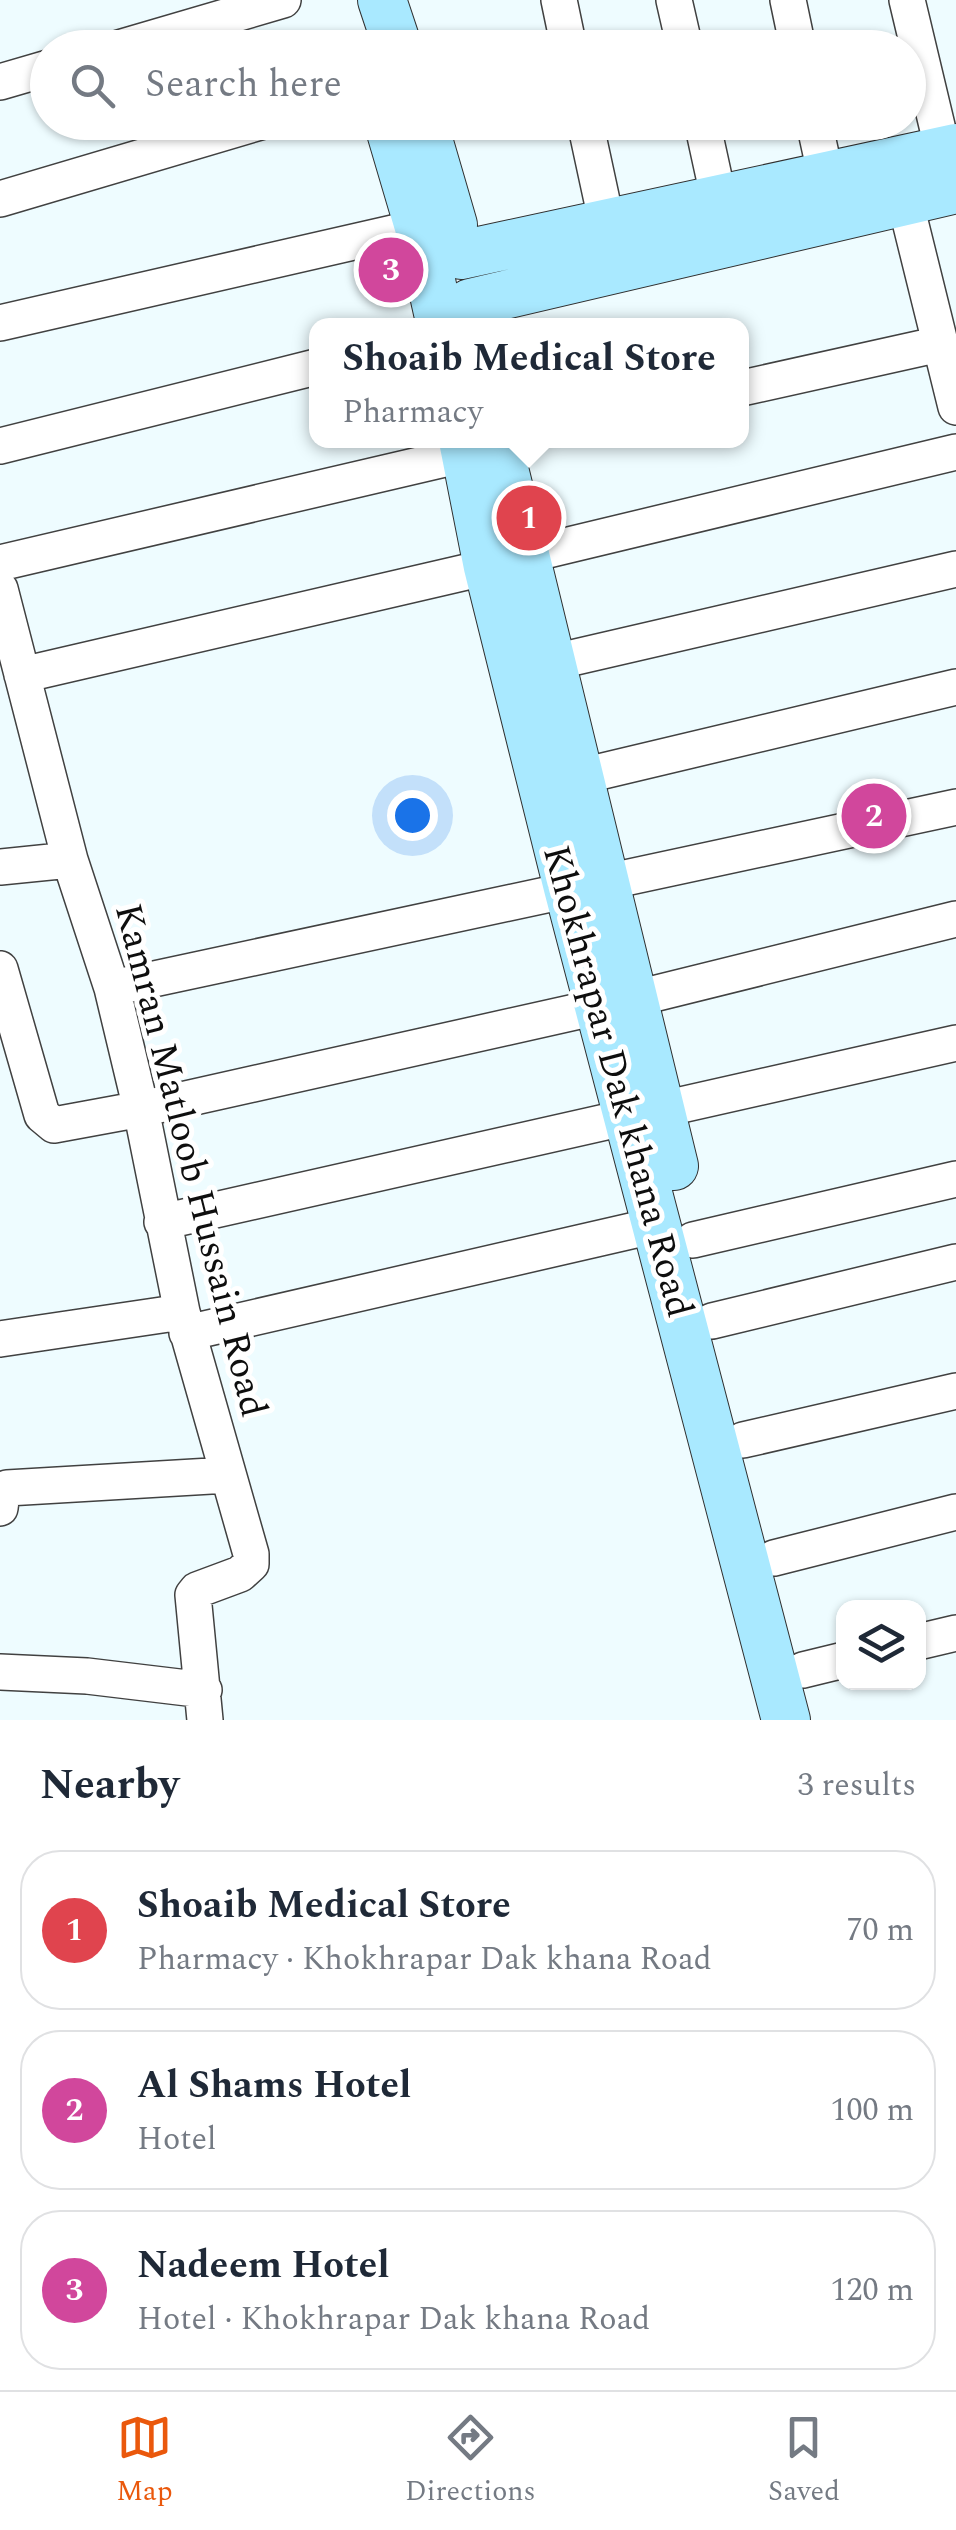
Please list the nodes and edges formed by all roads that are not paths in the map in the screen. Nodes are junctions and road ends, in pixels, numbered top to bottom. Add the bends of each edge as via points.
1 (283, 0) edge
2 (350, 0) edge
3 (382, 0) edge
4 (559, 0) edge
5 (674, 0) edge
6 (788, 0) edge
7 (907, 0) edge
8 (180, 30) edge
9 (359, 30) edge
10 (392, 30) edge
11 (565, 30) edge
12 (681, 30) edge
13 (794, 30) edge
14 (915, 30) edge
15 (926, 69) edge
16 (30, 73) edge
17 (0, 82) edge
18 (199, 140) edge
19 (393, 140) edge
20 (428, 140) edge
21 (590, 140) edge
22 (706, 140) edge
23 (818, 140) edge
24 (952, 163) edge
25 (826, 177) junction
26 (0, 199) edge
27 (719, 200) junction
28 (905, 201) junction
29 (607, 224) junction
30 (420, 227) junction
31 (461, 255) junction
32 (462, 318) edge
33 (0, 323) edge
34 (940, 344) junction
35 (309, 369) edge
36 (749, 386) edge
37 (956, 406) edge
38 (0, 446) edge
39 (465, 448) edge
40 (486, 448) edge
41 (956, 452) edge
42 (506, 562) junction
43 (0, 563) edge
44 (956, 569) edge
45 (0, 589) edge
46 (550, 663) junction
47 (956, 687) edge
48 (17, 700) edge
49 (578, 777) junction
50 (956, 807) edge
51 (70, 860) junction
52 (0, 867) edge
53 (586, 884) junction
54 (956, 920) edge
55 (0, 969) edge
56 (112, 988) junction
57 (616, 1002) junction
58 (956, 1043) edge
59 (141, 1109) junction
60 (644, 1113) junction
61 (956, 1179) edge
62 (162, 1222) junction
63 (675, 1232) junction
64 (956, 1262) edge
65 (712, 1321) junction
66 (184, 1323) junction
67 (0, 1340) edge
68 (956, 1391) edge
69 (743, 1440) junction
70 (228, 1475) junction
71 (0, 1508) edge
72 (956, 1512) edge
73 (774, 1558) junction
74 (956, 1633) edge
75 (926, 1640) edge
76 (823, 1665) edge
77 (0, 1672) edge
78 (205, 1705) edge
79 (786, 1720) edge
80 (817, 1720) edge

1 - 8 street
2 - 9 street
3 - 10 street
4 - 11 street
5 - 12 street
6 - 13 street
7 - 14 street
15 - 24 street
16 - 17 street
18 - 26 street
19 - 30 street
20 - 31 street
21 - 29 street
22 - 27 street
23 - 25 street
24 - 25 street
24 - 28 street
25 - 27 street
27 - 29 street
28 - 32 street
28 - 34 street
29 - 31 street
30 - 32 street
30 - 33 street
31 - 32 street
34 - 36 street
34 - 37 street
35 - 38 street
39 - 43 street
40 - 42 street, Khokhrapar Dak khana Road
41 - 42 street
42 - 46 street, Khokhrapar Dak khana Road
42 - 48 street
42 - 53 street, Khokhrapar Dak khana Road
44 - 46 street
45 - 48 street, Kamran Matloob Hussain Road
46 - 49 street, Khokhrapar Dak khana Road
47 - 49 street
48 - 51 street, Kamran Matloob Hussain Road
49 - 53 street, Khokhrapar Dak khana Road
50 - 53 street
51 - 52 street
51 - 56 street, Kamran Matloob Hussain Road
53 - 56 street
53 - 57 street, Khokhrapar Dak khana Road
54 - 57 street
55 - 59 street via 46,1121
56 - 59 street, Kamran Matloob Hussain Road
57 - 59 street
57 - 60 street, Khokhrapar Dak khana Road
58 - 60 street
59 - 62 street, Kamran Matloob Hussain Road
60 - 62 street
60 - 63 street, Khokhrapar Dak khana Road
61 - 63 street
62 - 66 street, Kamran Matloob Hussain Road
63 - 65 street, Khokhrapar Dak khana Road
63 - 66 street
63 - 79 street, Khokhrapar Dak khana Road
64 - 65 street
65 - 69 street, Khokhrapar Dak khana Road
66 - 67 street
66 - 70 street, Kamran Matloob Hussain Road
68 - 69 street
69 - 73 street, Khokhrapar Dak khana Road
70 - 71 street via 6,1488
70 - 78 street, Kamran Matloob Hussain Road via 251,1564 193,1595
72 - 73 street
73 - 76 street, Khokhrapar Dak khana Road
74 - 75 street
76 - 80 street, Khokhrapar Dak khana Road
77 - 78 street via 87,1676

